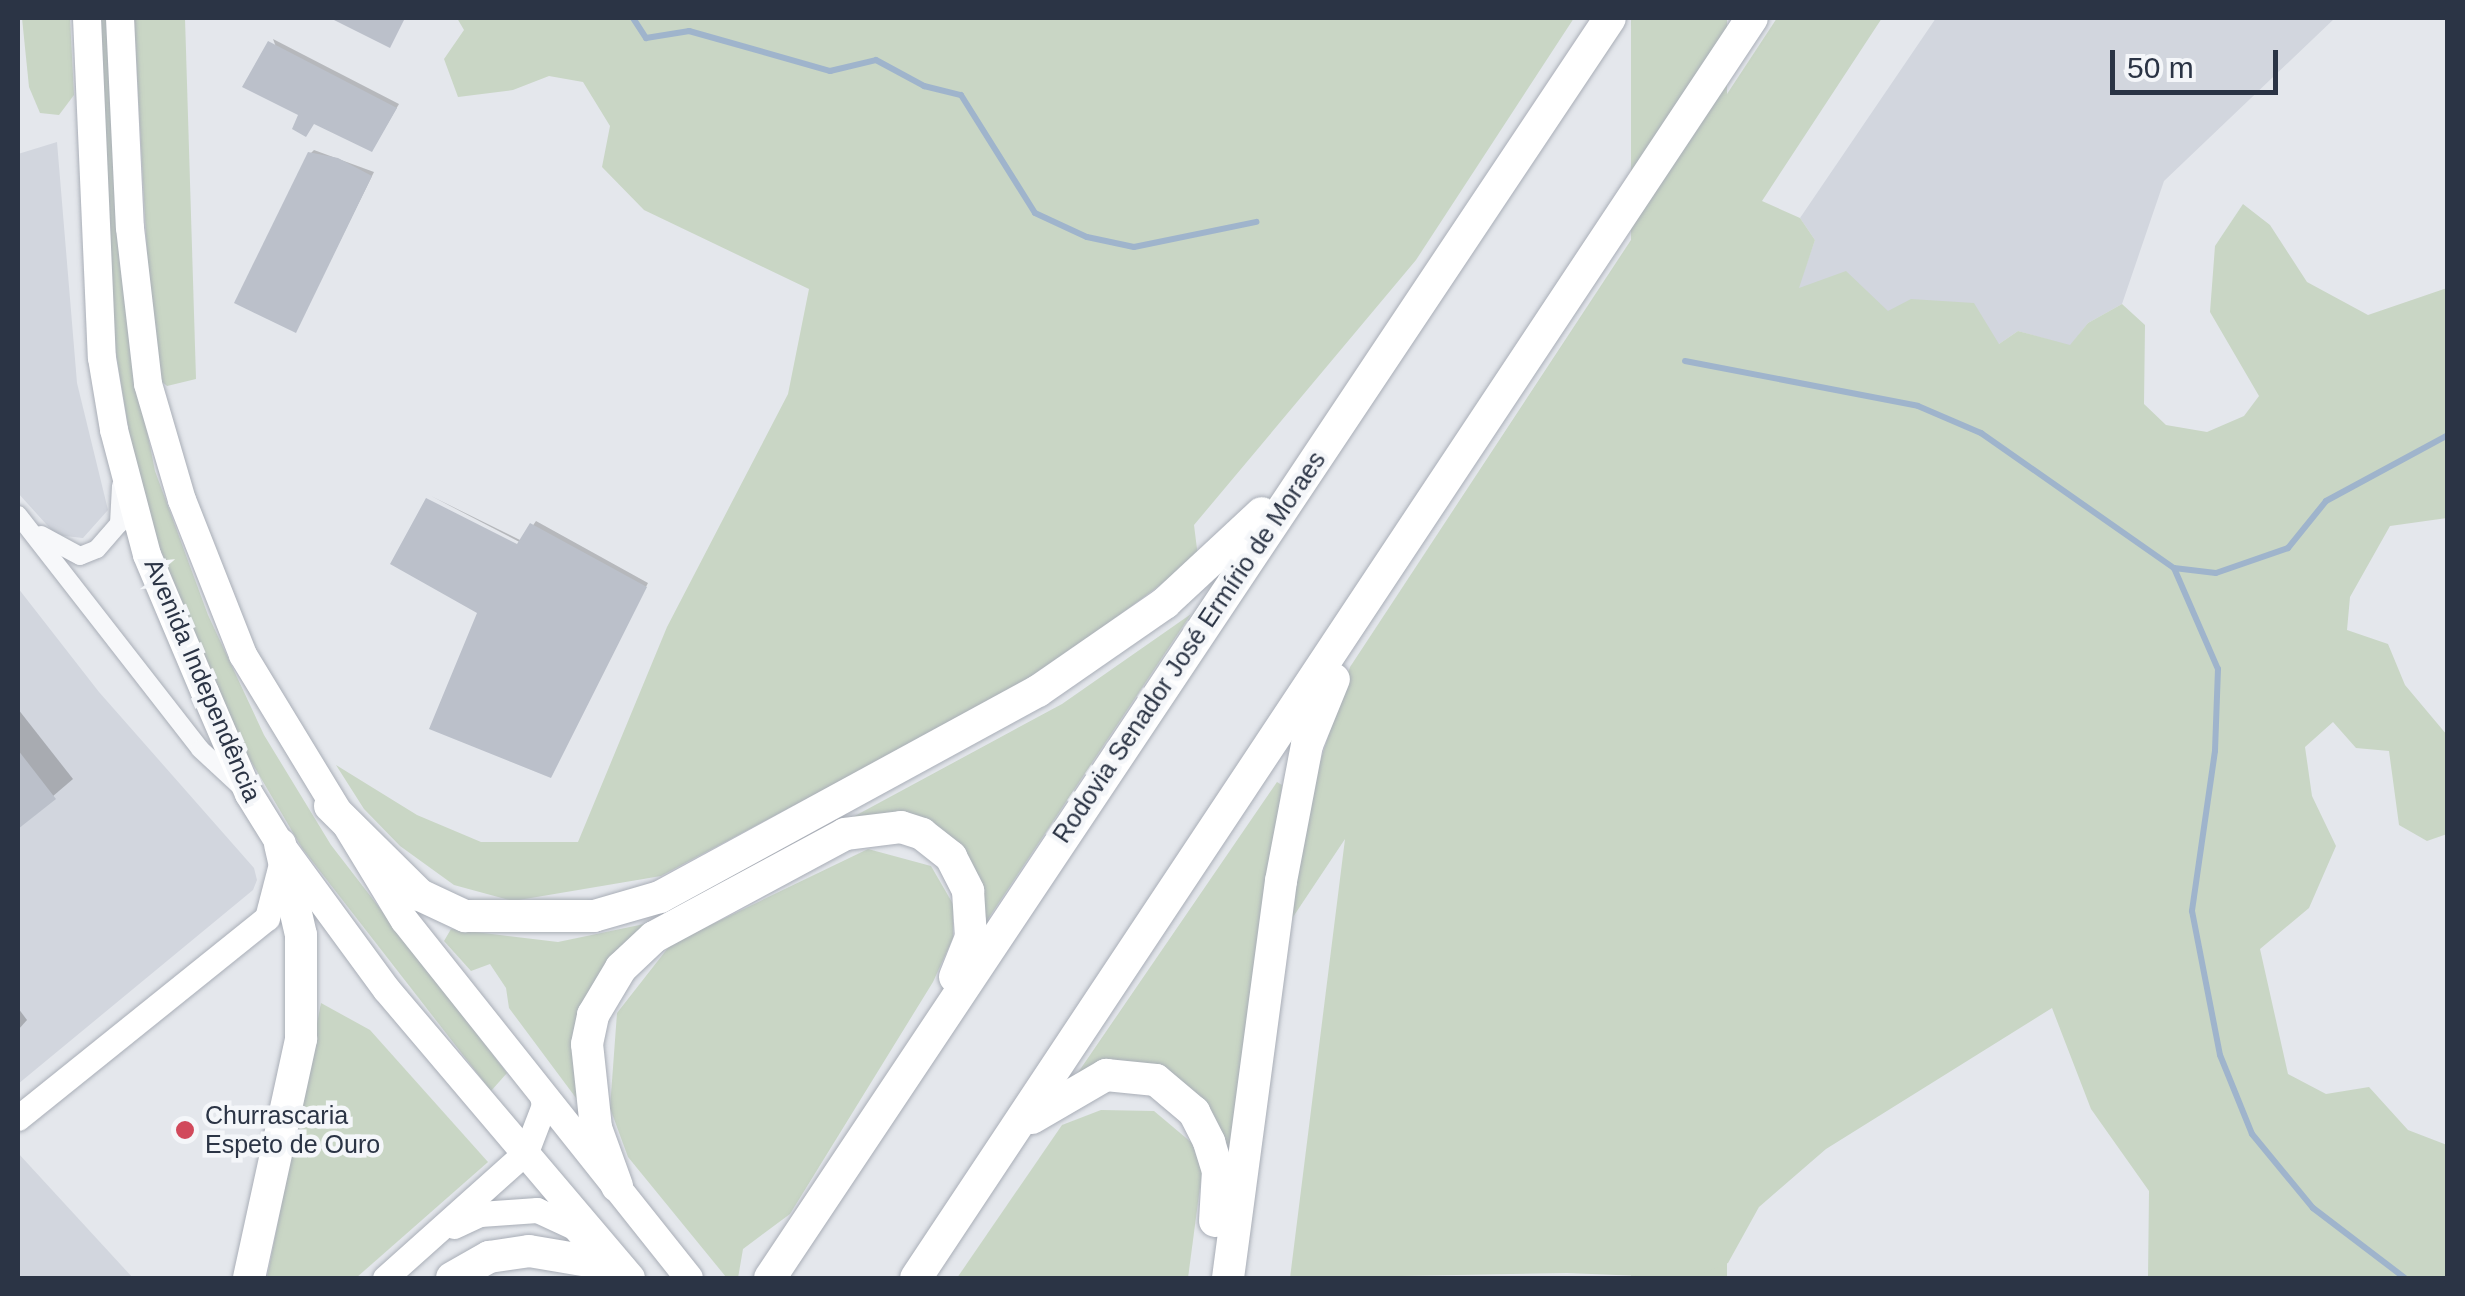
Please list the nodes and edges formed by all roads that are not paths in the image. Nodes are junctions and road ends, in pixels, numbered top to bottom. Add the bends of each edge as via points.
1 (87, 18) edge
2 (120, 18) edge
3 (1610, 18) edge
4 (1752, 18) edge
5 (122, 459) junction
6 (1311, 464) junction
7 (21, 519) edge
8 (1363, 612) junction
9 (249, 794) junction
10 (330, 806) junction
11 (280, 844) junction
12 (936, 1029) junction
13 (542, 1096) junction
14 (18, 1118) edge
15 (1012, 1133) junction
16 (526, 1152) junction
17 (616, 1186) junction
18 (432, 1238) junction
19 (686, 1275) edge
20 (624, 1277) edge
21 (249, 1278) edge
22 (386, 1278) edge
23 (452, 1278) edge
24 (770, 1278) edge
25 (916, 1278) edge
26 (1208, 1278) edge
27 (1228, 1278) edge

1 - 5 main road, Avenida Independência via 102,358
2 - 10 main road, Avenida Independência via 130,228 148,384 182,500 243,655
3 - 6 highway, Rodovia Senador José Ermírio de Moraes
4 - 8 highway
5 - 7 street via 120,524 97,549 70,552
5 - 9 main road, Avenida Independência via 148,555
6 - 10 highway via 1226,549 1114,642 1038,692 660,897 594,916 465,916 420,895
6 - 12 highway, Rodovia Senador José Ermírio de Moraes
7 - 9 street via 200,749
8 - 15 highway
8 - 27 highway via 1307,745 1294,806
9 - 11 main road, Avenida Independência
10 - 13 main road, Avenida Independência via 406,921
11 - 14 main road via 278,890 267,918
11 - 16 main road, Avenida Independência via 388,990
11 - 21 highway via 299,916 301,1039
12 - 17 highway via 972,937 968,891 951,857 922,834 888,827 845,834 668,928 621,968 593,1015 587,1044 596,1128
12 - 24 highway, Rodovia Senador José Ermírio de Moraes
13 - 16 main road
13 - 17 main road, Avenida Independência
15 - 25 highway
15 - 26 highway via 1106,1075 1137,1074 1178,1095 1194,1112 1218,1171
16 - 18 main road
16 - 20 main road, Avenida Independência
17 - 19 main road, Avenida Independência
18 - 20 main road via 480,1214 537,1210 574,1227
18 - 22 main road
20 - 23 highway via 570,1256 528,1252 489,1257

